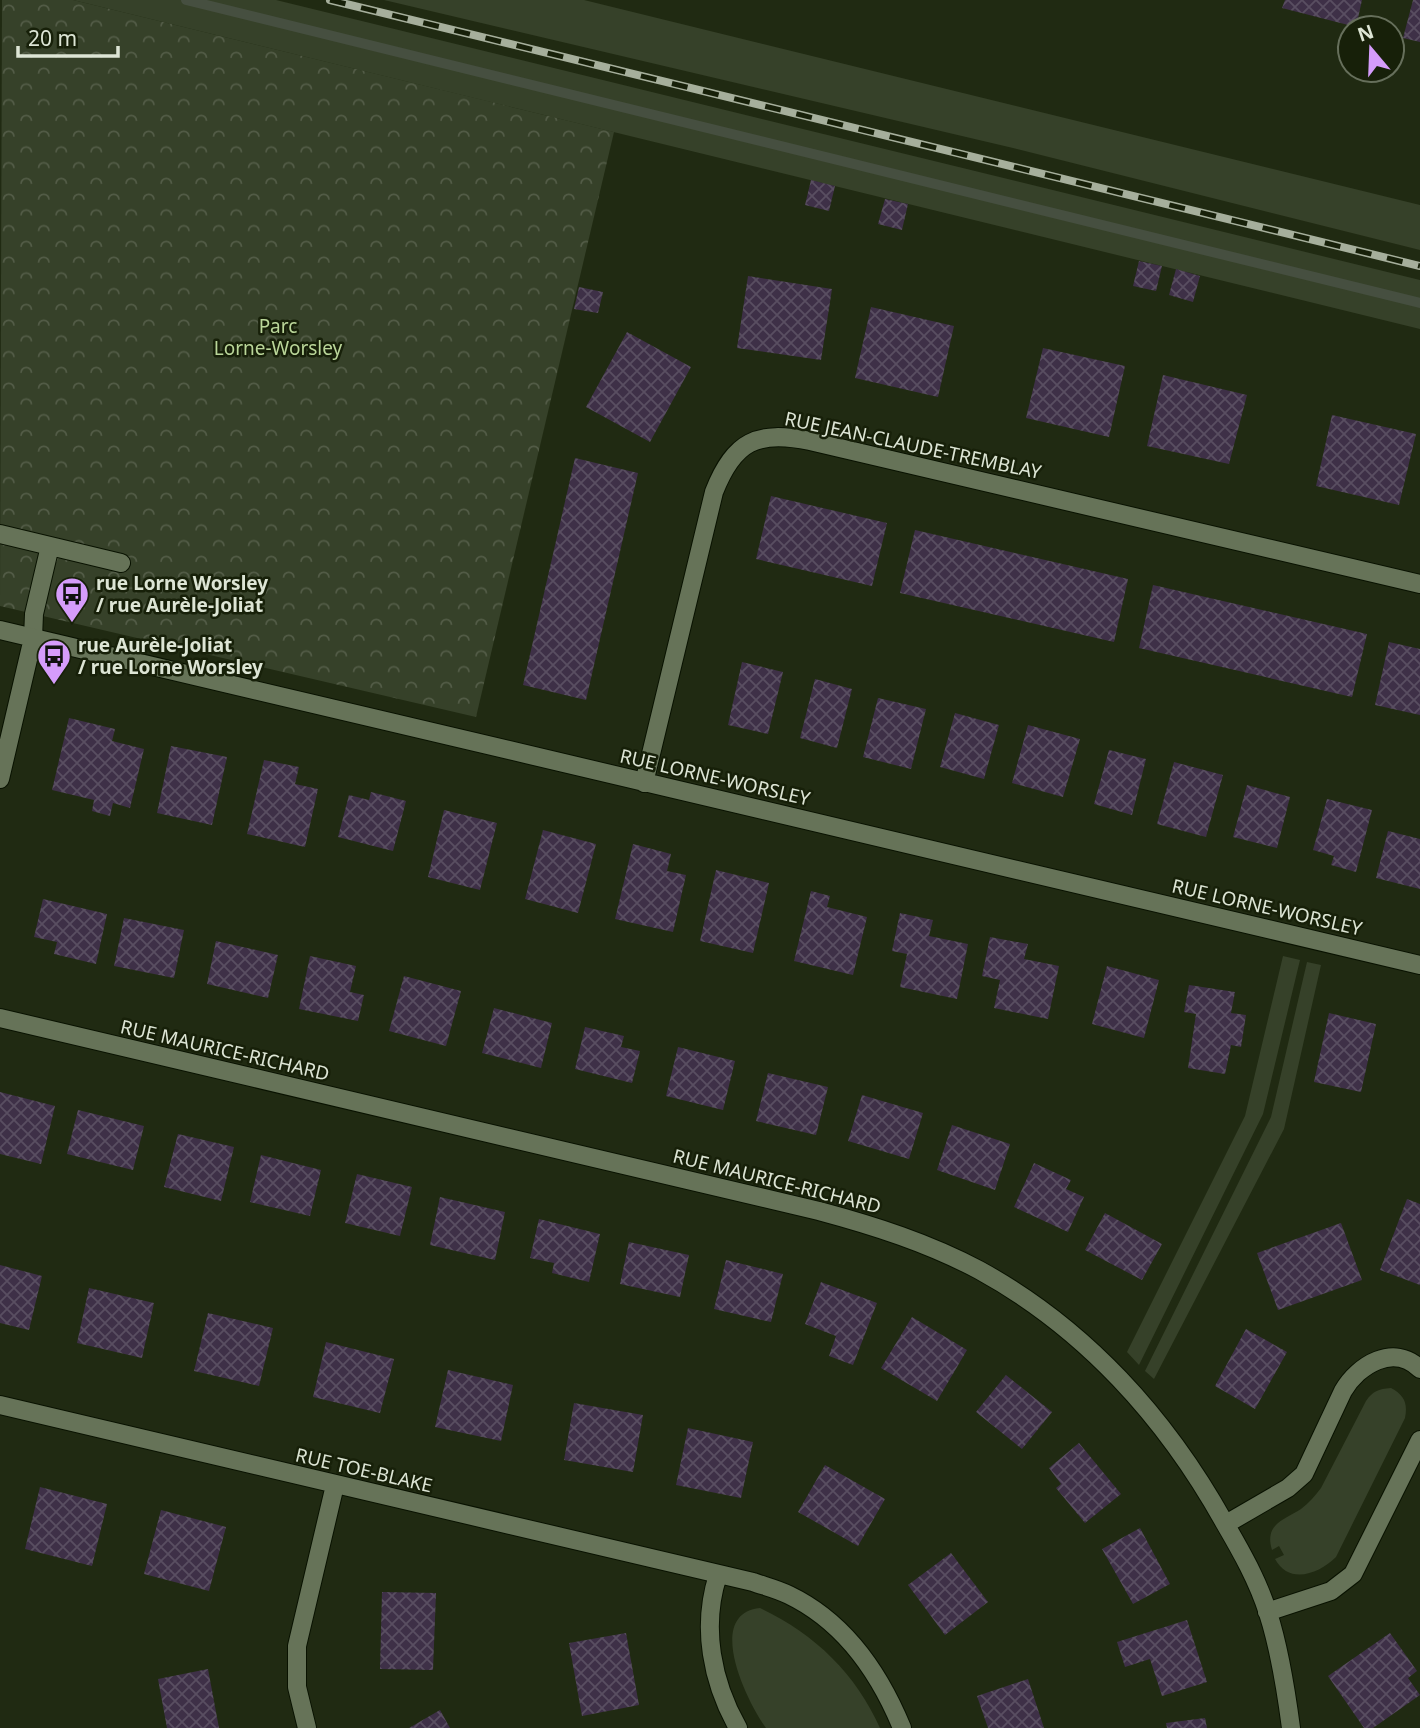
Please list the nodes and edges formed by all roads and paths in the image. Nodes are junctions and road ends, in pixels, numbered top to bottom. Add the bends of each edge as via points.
1 (0, 534) edge
2 (50, 546) junction
3 (121, 562) dead end
4 (1420, 584) edge
5 (0, 631) edge
6 (33, 638) junction
7 (0, 779) edge
8 (644, 783) junction
9 (1420, 965) edge
10 (0, 1018) edge
11 (1420, 1369) edge
12 (0, 1405) edge
13 (1420, 1440) edge
14 (335, 1485) junction
15 (1226, 1524) junction
16 (718, 1575) junction
17 (1267, 1612) junction
18 (307, 1728) edge
19 (738, 1728) edge
20 (902, 1728) edge
21 (1291, 1728) edge

1 - 2 street
2 - 3 street
2 - 6 street
4 - 8 street, RUE JEAN-CLAUDE-TREMBLAY via 810,441 780,436 756,439 732,457 714,492
5 - 6 street, RUE LORNE-WORSLEY
6 - 7 street
6 - 8 street, RUE LORNE-WORSLEY
8 - 9 street, RUE LORNE-WORSLEY
10 - 15 street, RUE MAURICE-RICHARD via 758,1196 904,1236 980,1270 1043,1311 1101,1359 1161,1426
11 - 15 street via 1402,1359 1374,1361 1361,1368 1343,1391 1304,1474 1289,1488
12 - 14 street, RUE TOE-BLAKE
13 - 17 street via 1353,1574 1331,1591
14 - 16 street, RUE TOE-BLAKE
14 - 18 street via 297,1646 297,1687
15 - 17 street, RUE MAURICE-RICHARD
16 - 19 street via 711,1606 713,1662
16 - 20 street, RUE TOE-BLAKE via 788,1594 832,1624 863,1654
17 - 21 street, RUE MAURICE-RICHARD

